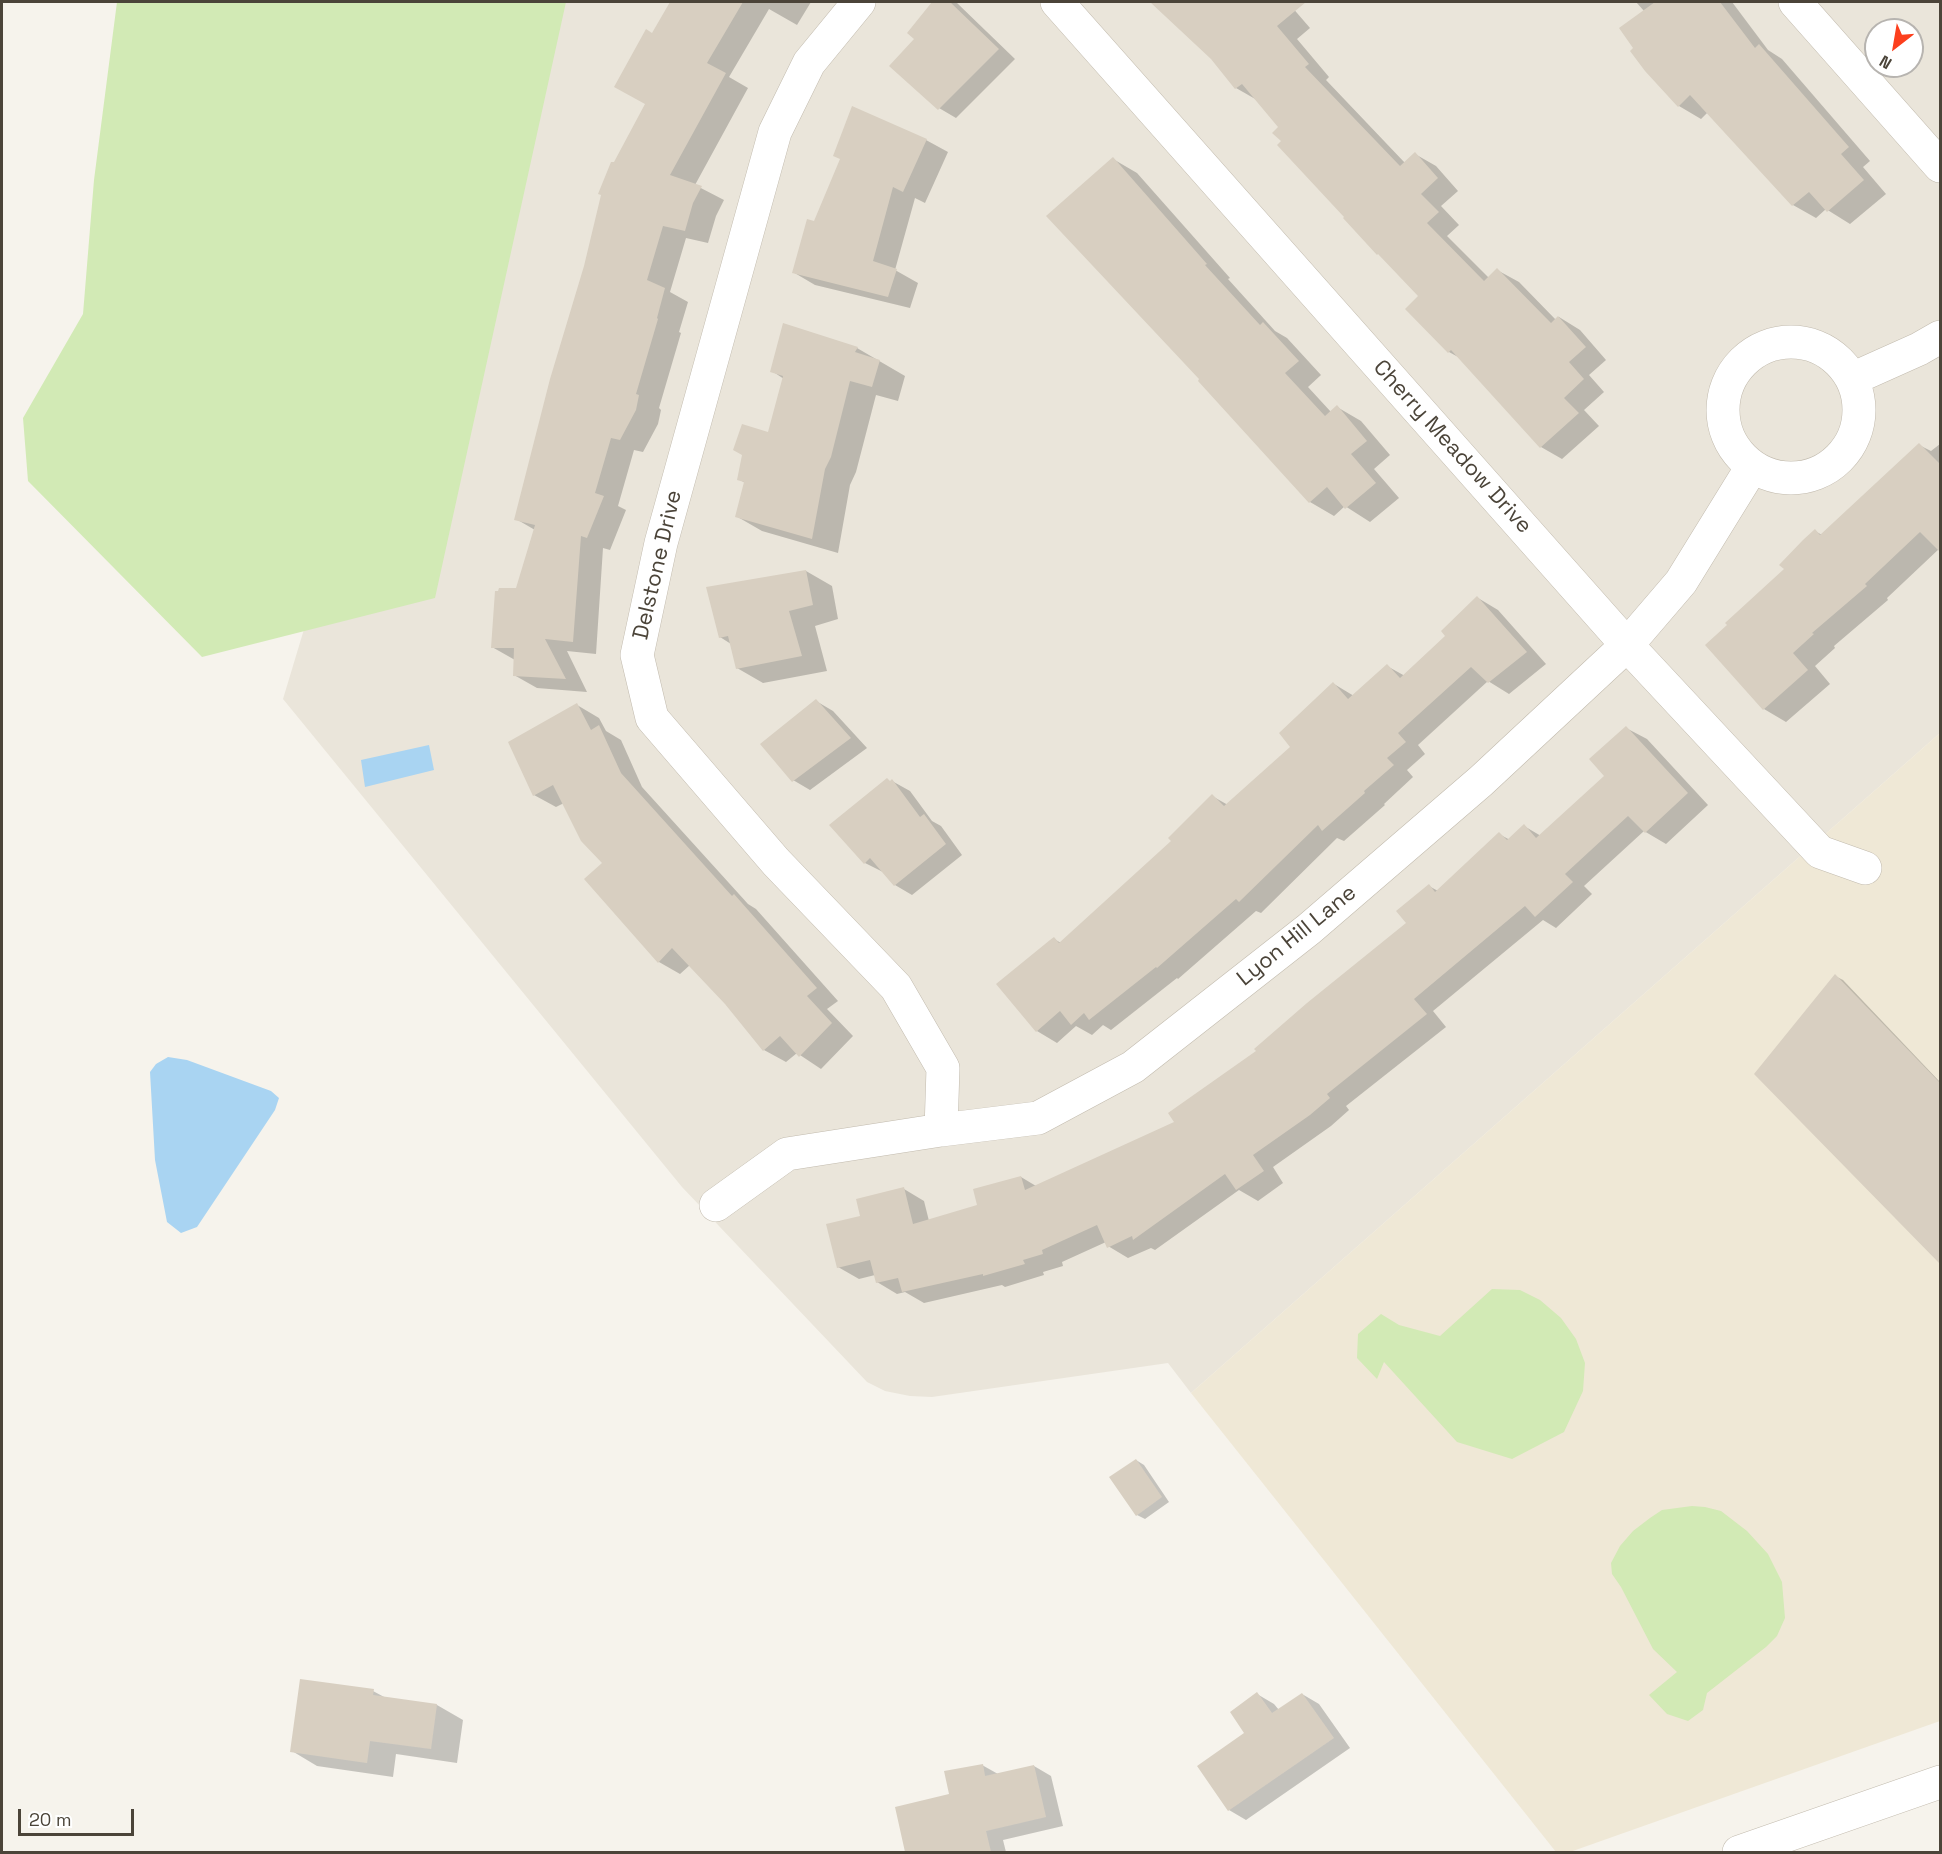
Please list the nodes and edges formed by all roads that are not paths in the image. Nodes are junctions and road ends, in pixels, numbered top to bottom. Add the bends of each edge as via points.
1 (858, 2) edge
2 (1057, 2) edge
3 (1795, 2) edge
4 (1941, 166) edge
5 (1941, 337) edge
6 (1852, 379) junction
7 (1752, 466) junction
8 (1627, 645) junction
9 (1865, 868) dead end
10 (941, 1130) junction
11 (716, 1205) dead end
12 (1941, 1782) edge
13 (1739, 1852) edge

1 - 10 street, Delstone Drive via 809,63 775,132 660,543 637,656 652,718 776,862 896,987 944,1068
2 - 8 street, Cherry Meadow Drive
3 - 4 street
5 - 6 street
6 - 7 street via 1859,400 1859,423 1851,444 1837,462 1817,474 1795,479 1773,476
6 - 7 street via 1838,361 1820,348 1798,342 1776,344 1755,352 1738,367 1727,386 1723,408 1726,431 1736,451
7 - 8 street, Lyon Hill Lane via 1681,582
8 - 9 street, Cherry Meadow Drive via 1820,852
8 - 10 street, Lyon Hill Lane via 1481,781 1309,929 1133,1067 1038,1118
10 - 11 street, Lyon Hill Lane via 788,1154
12 - 13 street

